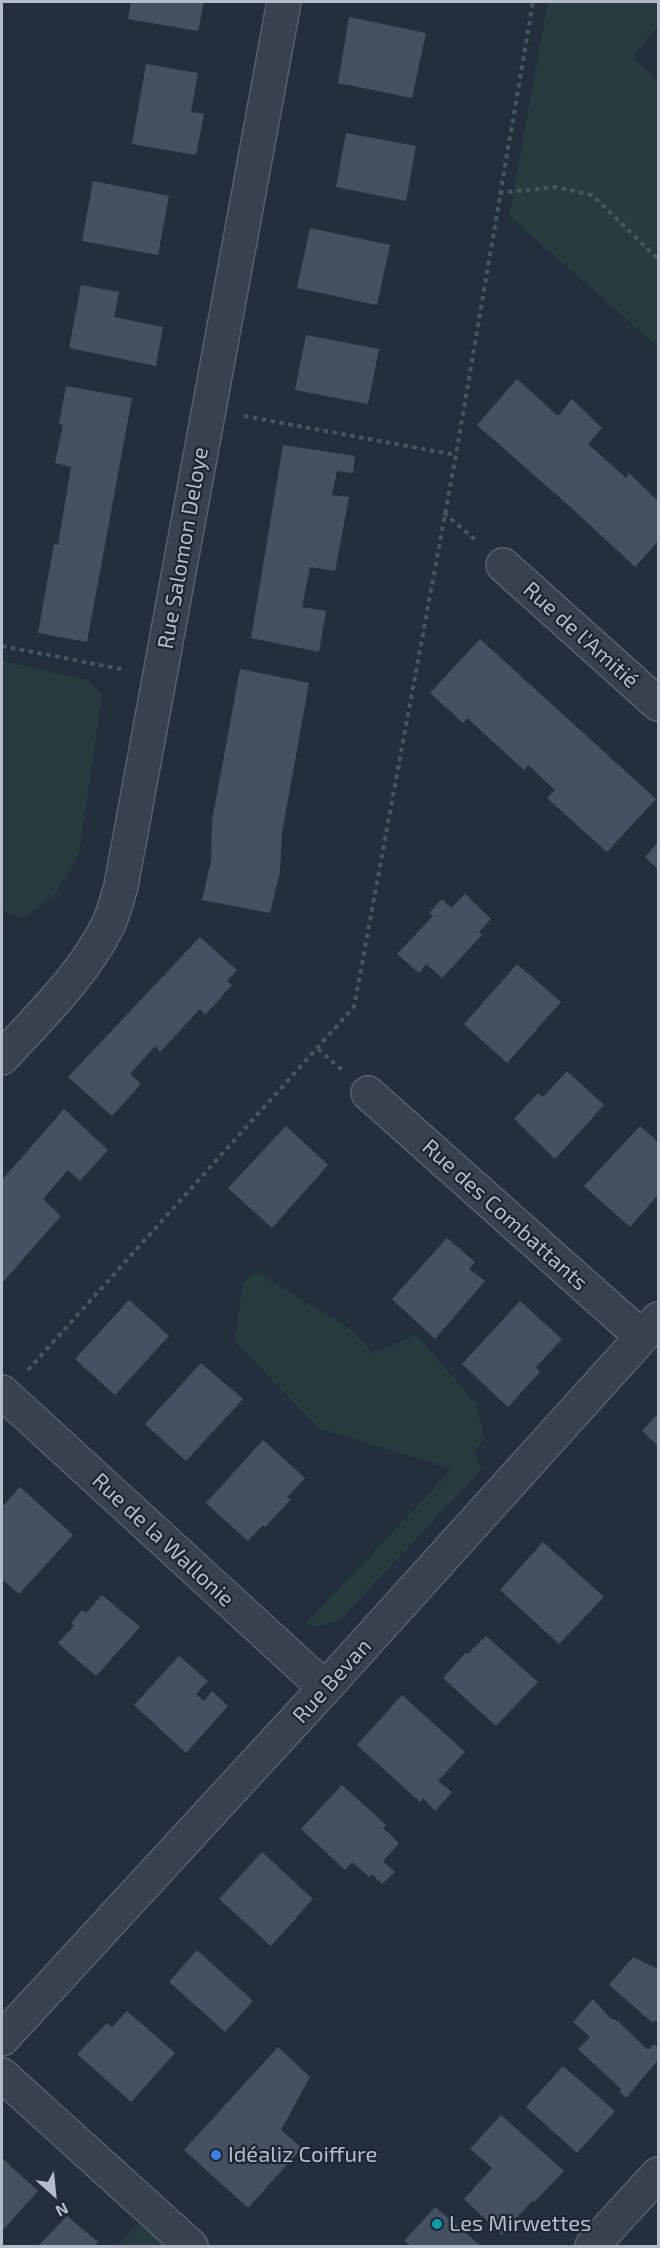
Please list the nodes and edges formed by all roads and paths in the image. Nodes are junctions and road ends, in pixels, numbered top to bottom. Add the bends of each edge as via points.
1 (284, 2) edge
2 (533, 2) edge
3 (499, 193) junction
4 (658, 260) edge
5 (209, 410) junction
6 (456, 454) junction
7 (444, 513) junction
8 (503, 565) joint
9 (2, 646) edge
10 (160, 676) junction
11 (658, 704) edge
12 (2, 1058) edge
13 (368, 1093) dead end
14 (650, 1329) edge
15 (3, 1393) edge
16 (325, 1689) junction
17 (2, 2039) edge
18 (2, 2075) edge
19 (658, 2174) edge
20 (191, 2247) edge
21 (592, 2247) edge

1 - 5 street, Rue Salomon Deloye
2 - 3 path
3 - 4 path via 555,187 592,195
3 - 6 path
5 - 6 path
5 - 10 street, Rue Salomon Deloye
6 - 7 path
7 - 8 path
7 - 15 path via 354,1007
8 - 11 street, Rue de l'Amitié
9 - 10 path
10 - 12 street, Rue Salomon Deloye via 121,886 108,924 65,988
13 - 14 street, Rue des Combattants
14 - 16 street, Rue Bevan
15 - 16 street, Rue de la Wallonie
16 - 17 street, Rue Bevan
18 - 20 street
19 - 21 street

